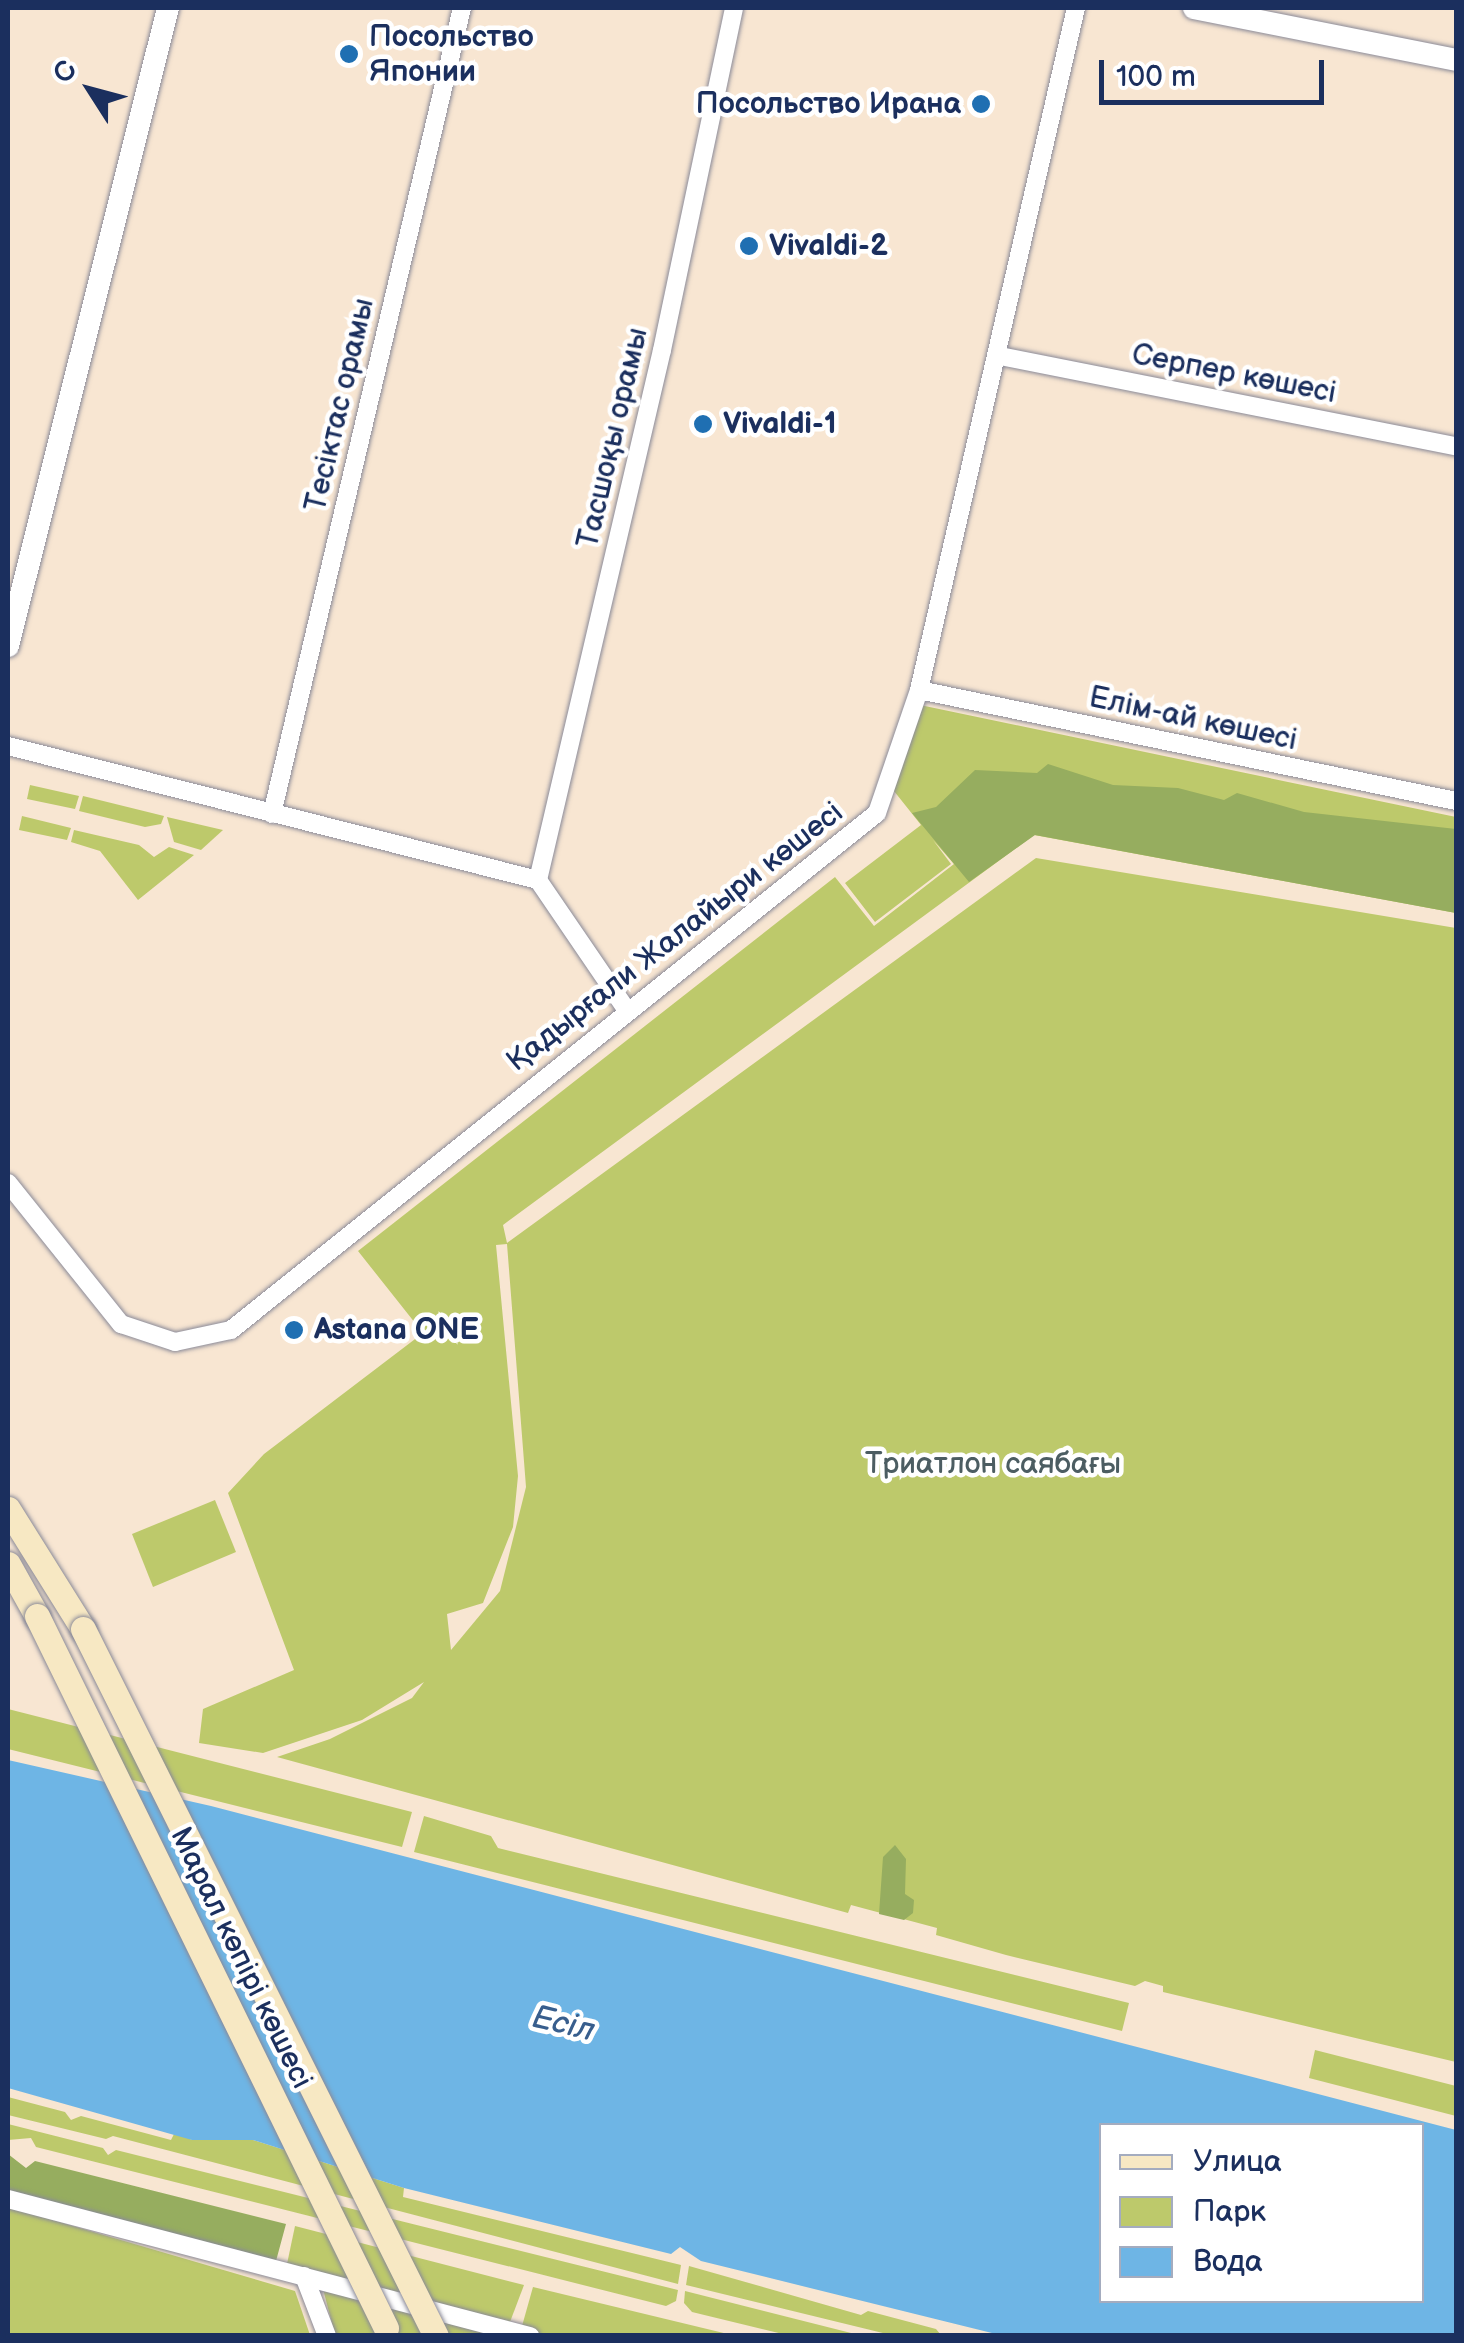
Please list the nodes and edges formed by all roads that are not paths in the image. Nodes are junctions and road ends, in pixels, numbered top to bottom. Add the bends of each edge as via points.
1 (168, 8) edge
2 (462, 8) edge
3 (734, 8) edge
4 (1076, 8) edge
5 (1194, 8) edge
6 (1456, 60) edge
7 (1000, 356) junction
8 (1456, 446) edge
9 (8, 646) edge
10 (919, 690) junction
11 (8, 746) edge
12 (1456, 802) edge
13 (272, 814) junction
14 (538, 880) junction
15 (626, 1009) junction
16 (8, 1183) edge
17 (8, 1509) edge
18 (8, 1564) edge
19 (8, 2199) edge
20 (304, 2276) junction
21 (388, 2332) edge
22 (519, 2334) edge
23 (327, 2336) edge
24 (436, 2336) edge

1 - 9 street
2 - 13 street, Тесіктас орамы
3 - 14 street, Тасшоқы орамы
4 - 7 street, Қадырғали Жалайыри көшесі
5 - 6 street
7 - 8 street, Серпер көшесі
7 - 10 street, Қадырғали Жалайыри көшесі
10 - 12 street, Елім-ай көшесі
10 - 15 street, Қадырғали Жалайыри көшесі via 877,813
11 - 13 street
13 - 14 street
14 - 15 street
15 - 16 street, Қадырғали Жалайыри көшесі via 231,1330 175,1342 121,1324
17 - 24 main road, Марал көпірі көшесі, bridge via 82,1629
18 - 21 main road, Марал көпірі көшесі, bridge
19 - 20 street
20 - 22 street
20 - 23 street

